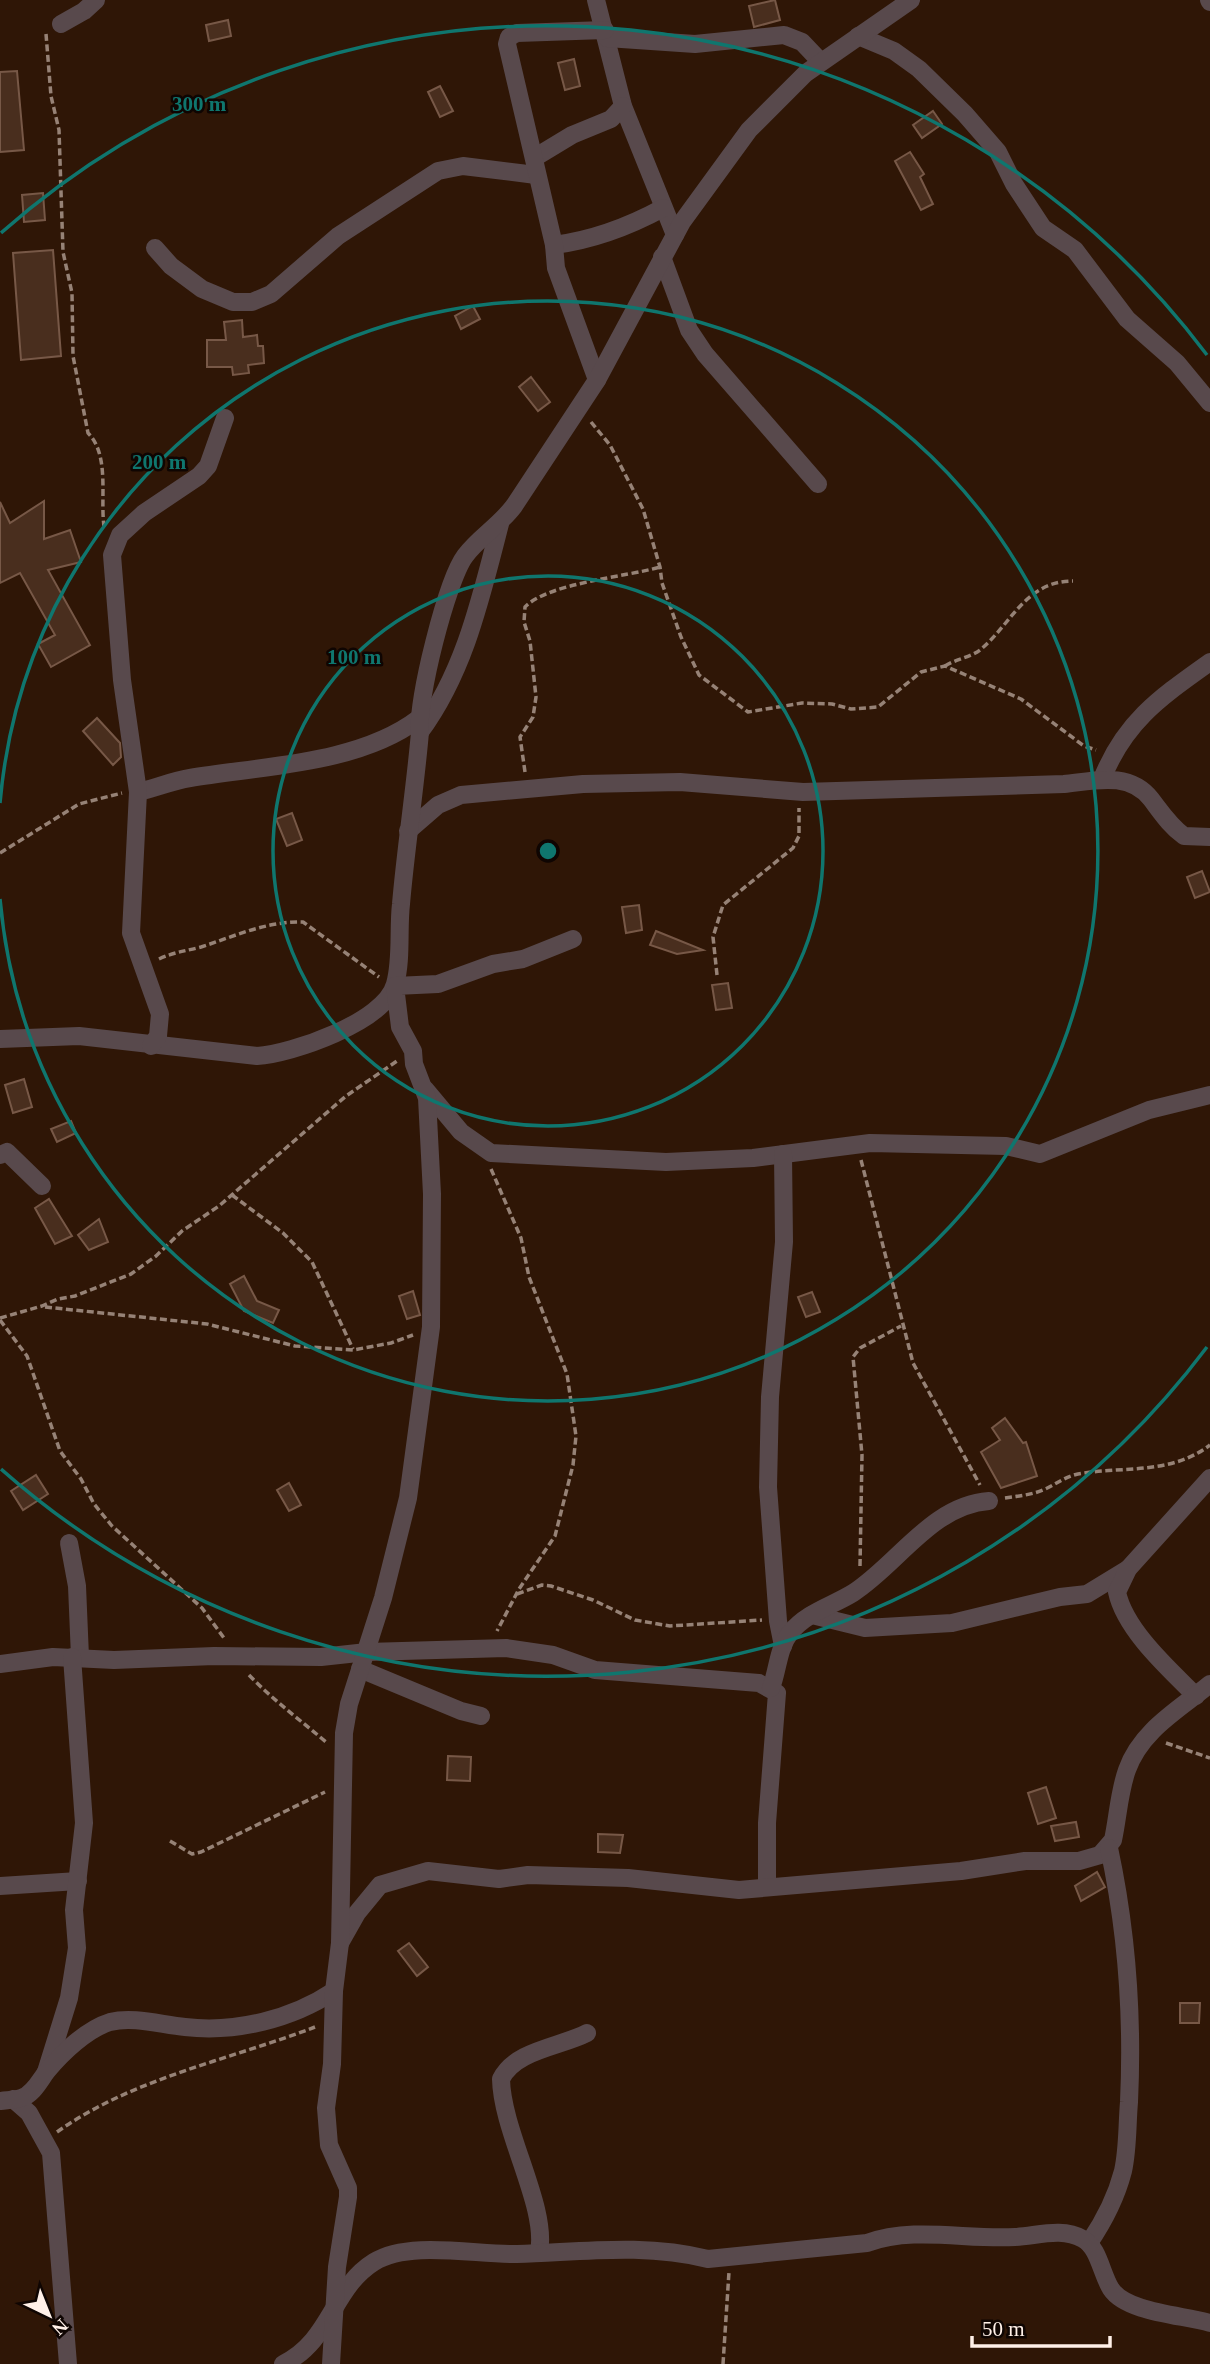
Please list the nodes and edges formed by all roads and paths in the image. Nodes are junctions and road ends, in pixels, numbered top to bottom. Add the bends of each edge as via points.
1 (96, 0) edge
2 (596, 0) edge
3 (911, 0) edge
4 (61, 24) joint
5 (606, 34) junction
6 (858, 36) junction
7 (820, 61) junction
8 (623, 106) junction
9 (535, 166) junction
10 (663, 208) junction
11 (675, 235) junction
12 (554, 245) junction
13 (155, 248) dead end
14 (662, 257) junction
15 (597, 380) junction
16 (1210, 403) edge
17 (581, 404) junction
18 (225, 418) dead end
19 (817, 484) dead end
20 (500, 524) junction
21 (112, 555) junction
22 (660, 567) junction
23 (1073, 581) dead end
24 (1210, 662) edge
25 (945, 666) junction
26 (419, 726) junction
27 (1112, 755) junction
28 (1102, 779) junction
29 (527, 788) junction
30 (137, 790) junction
31 (797, 792) junction
32 (408, 831) junction
33 (1210, 837) edge
34 (0, 853) edge
35 (573, 939) dead end
36 (145, 967) junction
37 (718, 975) dead end
38 (395, 986) junction
39 (0, 1039) edge
40 (151, 1046) junction
41 (413, 1051) junction
42 (423, 1088) junction
43 (1210, 1095) edge
44 (856, 1145) junction
45 (481, 1148) junction
46 (783, 1154) junction
47 (0, 1155) edge
48 (41, 1186) dead end
49 (232, 1195) junction
50 (42, 1306) junction
51 (0, 1319) edge
52 (901, 1326) junction
53 (431, 1327) junction
54 (353, 1350) junction
55 (1210, 1445) edge
56 (1210, 1478) edge
57 (989, 1501) junction
58 (69, 1543) dead end
59 (1128, 1569) junction
60 (862, 1586) junction
61 (516, 1594) junction
62 (811, 1615) junction
63 (778, 1621) junction
64 (783, 1646) junction
65 (488, 1648) junction
66 (76, 1657) junction
67 (232, 1657) junction
68 (364, 1660) junction
69 (0, 1664) edge
70 (1210, 1684) edge
71 (771, 1688) junction
72 (1196, 1696) junction
73 (481, 1716) dead end
74 (1148, 1735) junction
75 (1210, 1758) edge
76 (344, 1762) junction
77 (343, 1786) junction
78 (170, 1841) dead end
79 (1109, 1848) junction
80 (78, 1881) junction
81 (0, 1886) edge
82 (767, 1887) junction
83 (340, 1943) junction
84 (334, 1991) junction
85 (333, 2020) junction
86 (587, 2033) dead end
87 (46, 2072) junction
88 (6, 2100) edge
89 (46, 2140) junction
90 (1089, 2243) junction
91 (539, 2252) junction
92 (730, 2256) junction
93 (338, 2302) junction
94 (1210, 2323) edge
95 (68, 2364) edge
96 (283, 2364) edge
97 (331, 2364) edge
98 (723, 2364) edge

1 - 4 street
2 - 5 street
3 - 6 street
4 - 21 path via 49,29 45,42 53,110 60,130 63,252 72,293 73,356 88,433 100,457 102,510
5 - 7 street via 695,44 783,35 802,42
5 - 8 street
5 - 9 street via 517,33 509,37
6 - 7 street
6 - 16 street via 894,51 919,69 965,114 998,152 1043,228 1075,250 1127,319 1177,363
7 - 11 street via 749,130
8 - 9 street via 611,119 572,135
8 - 10 street
9 - 12 street
9 - 13 street via 463,166 438,171 338,236 271,294 252,302 233,302 202,289
10 - 11 street
10 - 12 street via 631,225
11 - 14 street
12 - 15 street via 556,268
14 - 15 street
14 - 19 street via 689,330 705,354
15 - 17 street
17 - 20 street
17 - 22 path via 610,445 643,509
18 - 21 street via 208,466 199,477 144,513 120,535
20 - 26 street via 463,653 436,711
20 - 26 street via 464,557 456,575 435,644
21 - 30 street
22 - 25 path via 681,637 699,675 748,712 802,703 878,707 921,673
22 - 29 path via 573,585 533,599 525,607 536,697 533,718 520,737
23 - 25 path via 1040,590 1012,611 978,652
24 - 27 street via 1145,713 1123,735
25 - 27 path via 1021,699 1084,746
26 - 30 street via 368,746
26 - 32 street
27 - 28 street
28 - 31 street
28 - 33 street via 1141,789 1184,836
29 - 31 street via 680,782
29 - 32 street via 461,795 438,805
30 - 34 path via 79,804
30 - 36 street via 131,933
31 - 37 path via 797,844 738,892 719,914 713,937
32 - 38 street
35 - 38 street via 438,984
36 - 38 path via 176,950 263,926 303,922
36 - 40 street via 160,1014 158,1036
38 - 40 street via 348,1028 273,1055
38 - 41 street via 400,1027
39 - 40 street via 79,1036
41 - 42 street
41 - 49 path via 346,1096
42 - 45 street
42 - 53 street via 432,1194
43 - 44 street via 1149,1110 1040,1153 1006,1146
44 - 46 street
44 - 52 path
45 - 46 street via 534,1157 666,1162
45 - 61 path via 512,1214 529,1276 567,1374 576,1436 555,1536
46 - 63 street via 784,1242 770,1397 768,1486
47 - 48 street via 14,1157
49 - 50 path via 131,1275
49 - 54 path via 302,1249
50 - 51 path
50 - 54 path via 207,1324 295,1346
51 - 67 path via 27,1356 60,1451 93,1504 202,1608
52 - 57 path via 918,1376
52 - 60 path via 860,1348 853,1357 862,1455
53 - 54 path via 391,1343
53 - 68 street via 410,1486
55 - 57 path via 1169,1464 1139,1471 1080,1474 1033,1493
56 - 59 street
57 - 60 street via 947,1515
58 - 66 street via 77,1587
59 - 62 street via 1087,1594 952,1623 865,1628
59 - 72 street via 1117,1592 1126,1616 1153,1653
60 - 62 street
61 - 63 path via 542,1584 635,1620 670,1626
61 - 65 path
62 - 64 street via 791,1631
63 - 64 street
64 - 71 street
65 - 68 street
65 - 71 street via 526,1649 595,1670 749,1680
66 - 67 street
66 - 69 street
66 - 80 street via 84,1824
67 - 68 street
67 - 76 path via 262,1692 275,1697
68 - 73 street via 461,1711
68 - 76 street via 349,1704
70 - 72 street
71 - 82 street via 777,1693 778,1714 767,1823
72 - 74 street
74 - 75 path
74 - 79 street via 1127,1770
76 - 77 street
77 - 78 path via 201,1852 192,1854
77 - 83 street
79 - 82 street via 1079,1861 1025,1861 961,1871
79 - 90 street via 1126,1952 1130,2077 1123,2170 1107,2216
80 - 81 street
80 - 87 street via 76,1958
82 - 83 street via 724,1889 628,1878 528,1875 499,1879 428,1871 380,1885
83 - 84 street
84 - 85 street
84 - 87 street via 310,2007 242,2025 198,2029 114,2021 87,2035
85 - 89 path via 144,2085 92,2109
85 - 93 street via 328,2131 334,2159 348,2188 337,2267
86 - 91 street via 523,2059 505,2070 500,2079 514,2146 540,2227
87 - 88 street via 22,2098
88 - 89 street via 29,2113
89 - 95 street via 51,2153
90 - 92 street via 1073,2234 953,2234
90 - 94 street via 1112,2290 1122,2299
91 - 92 street via 618,2247 708,2259
91 - 93 street via 393,2253 373,2262
92 - 98 path
93 - 96 street via 318,2338
93 - 97 street

